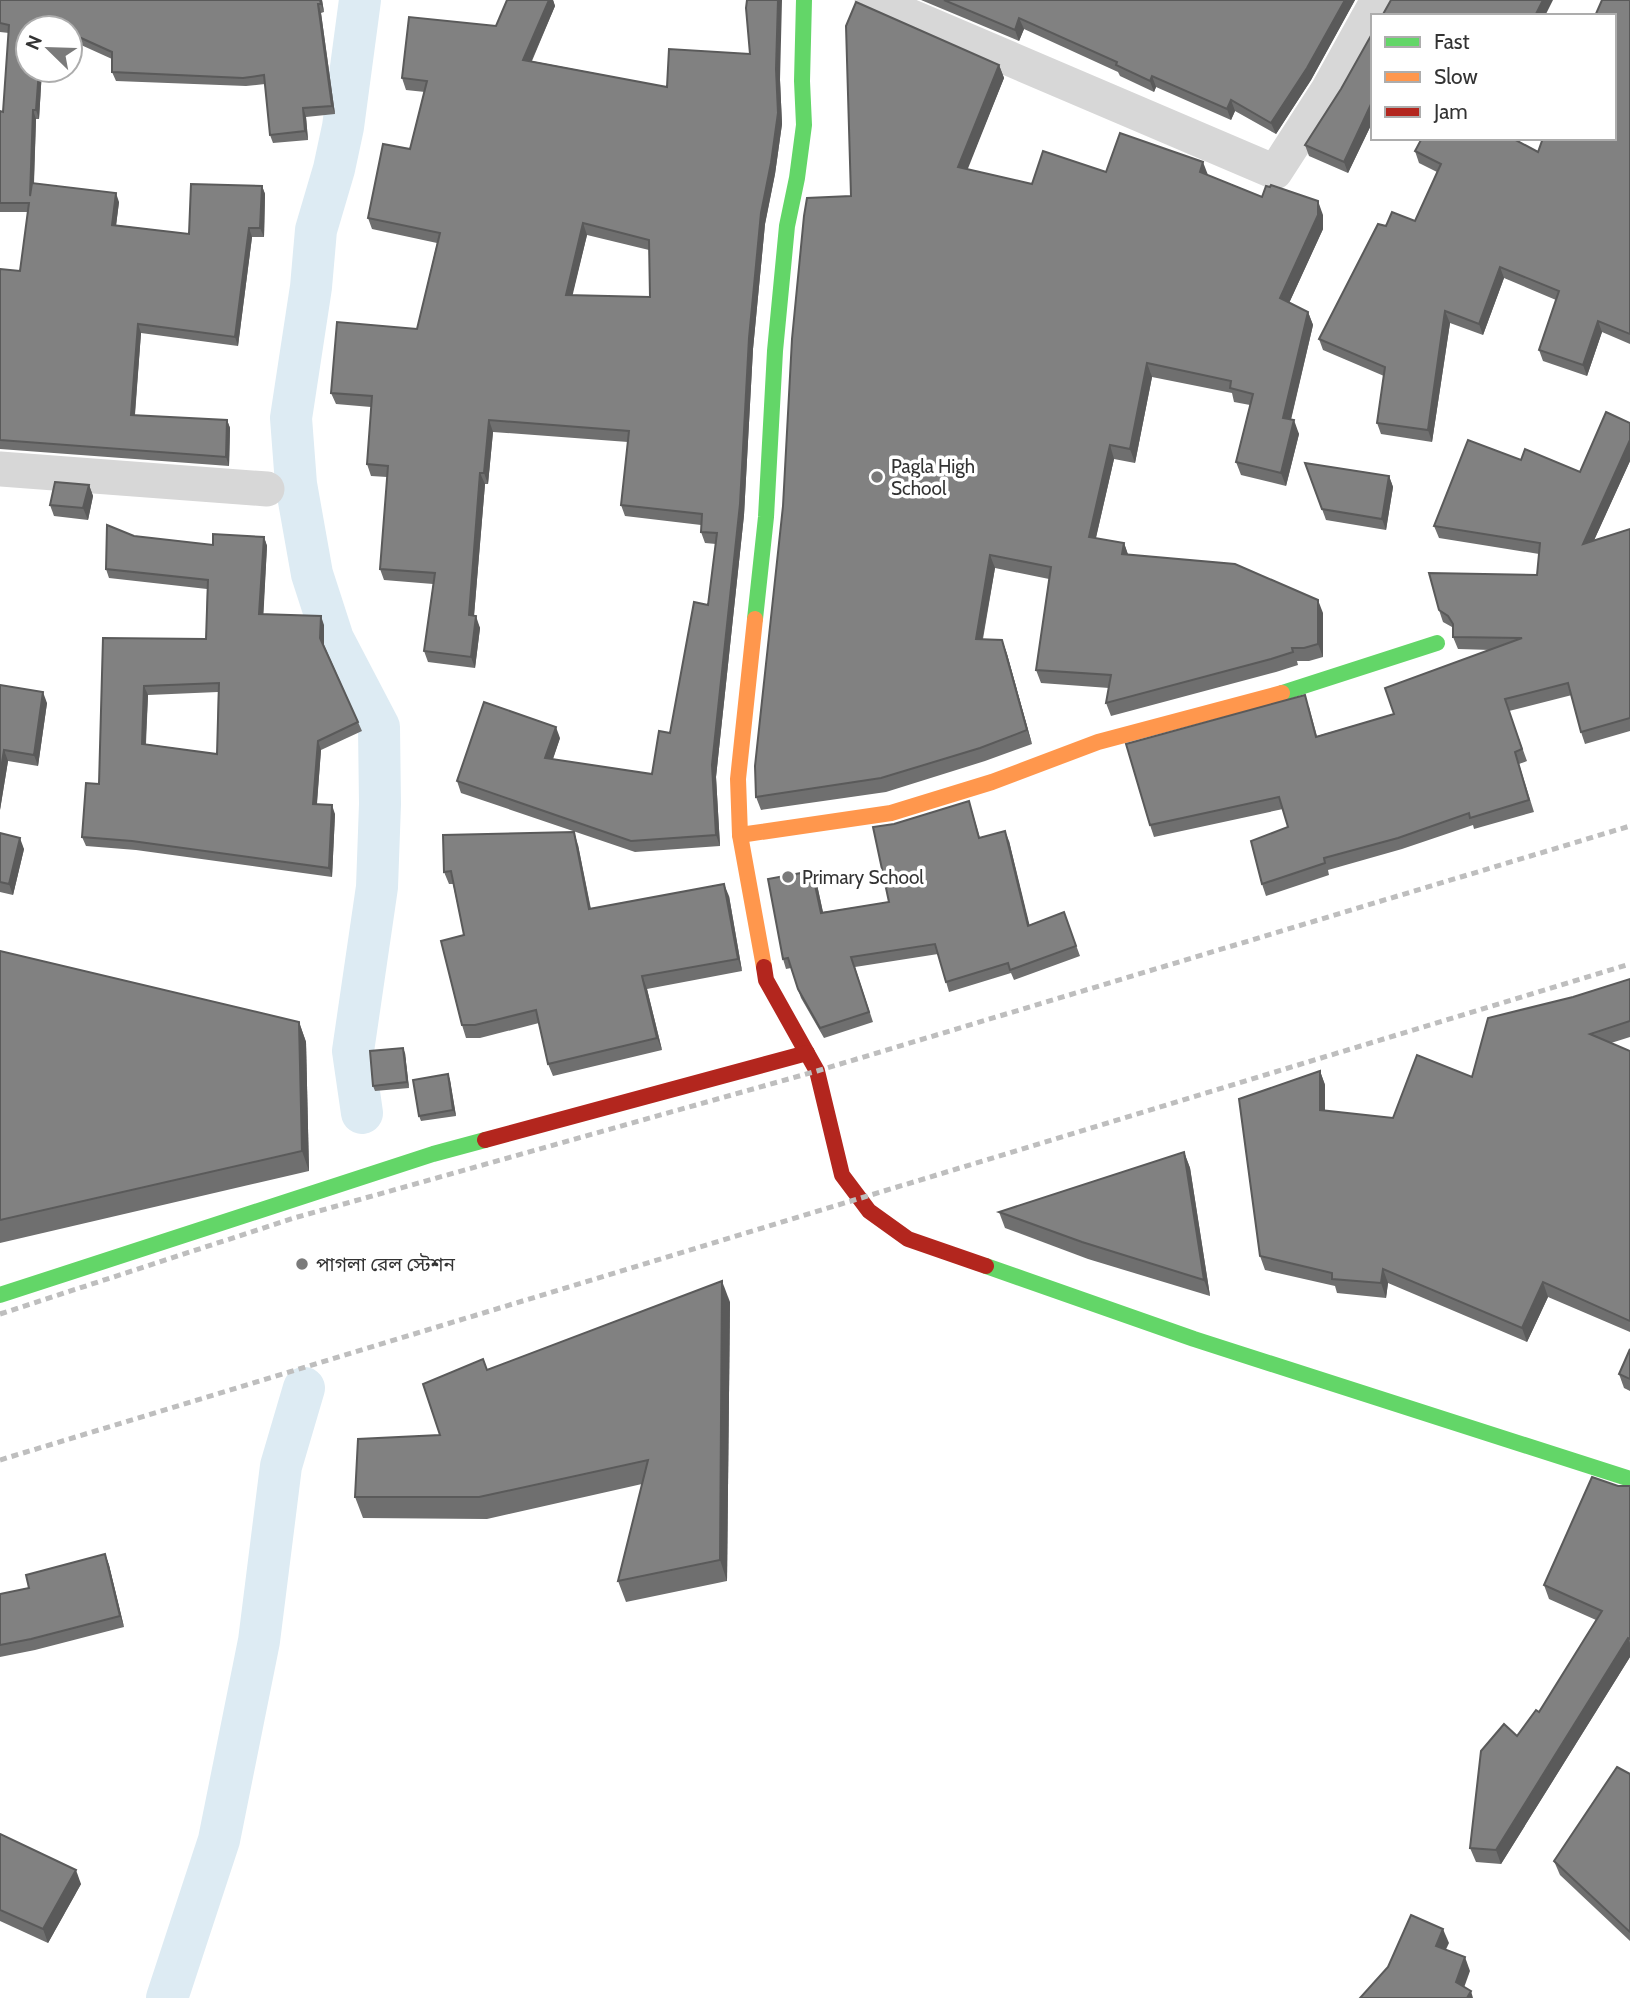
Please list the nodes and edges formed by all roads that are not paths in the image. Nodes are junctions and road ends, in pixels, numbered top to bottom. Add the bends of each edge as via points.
1 (804, 0) edge
2 (872, 0) edge
3 (1378, 0) edge
4 (0, 469) edge
5 (267, 489) dead end
6 (1437, 643) dead end
7 (740, 835) junction
8 (807, 1052) junction
9 (0, 1295) edge
10 (1630, 1479) edge

1 - 7 street via 804,125 787,226 775,351 766,517 738,779
2 - 3 street via 1275,172
4 - 5 street
6 - 7 street via 1282,693 1098,742 891,813
7 - 8 street via 766,980
8 - 9 street via 433,1154
8 - 10 street via 817,1071 842,1175 869,1211 908,1239 1207,1343

